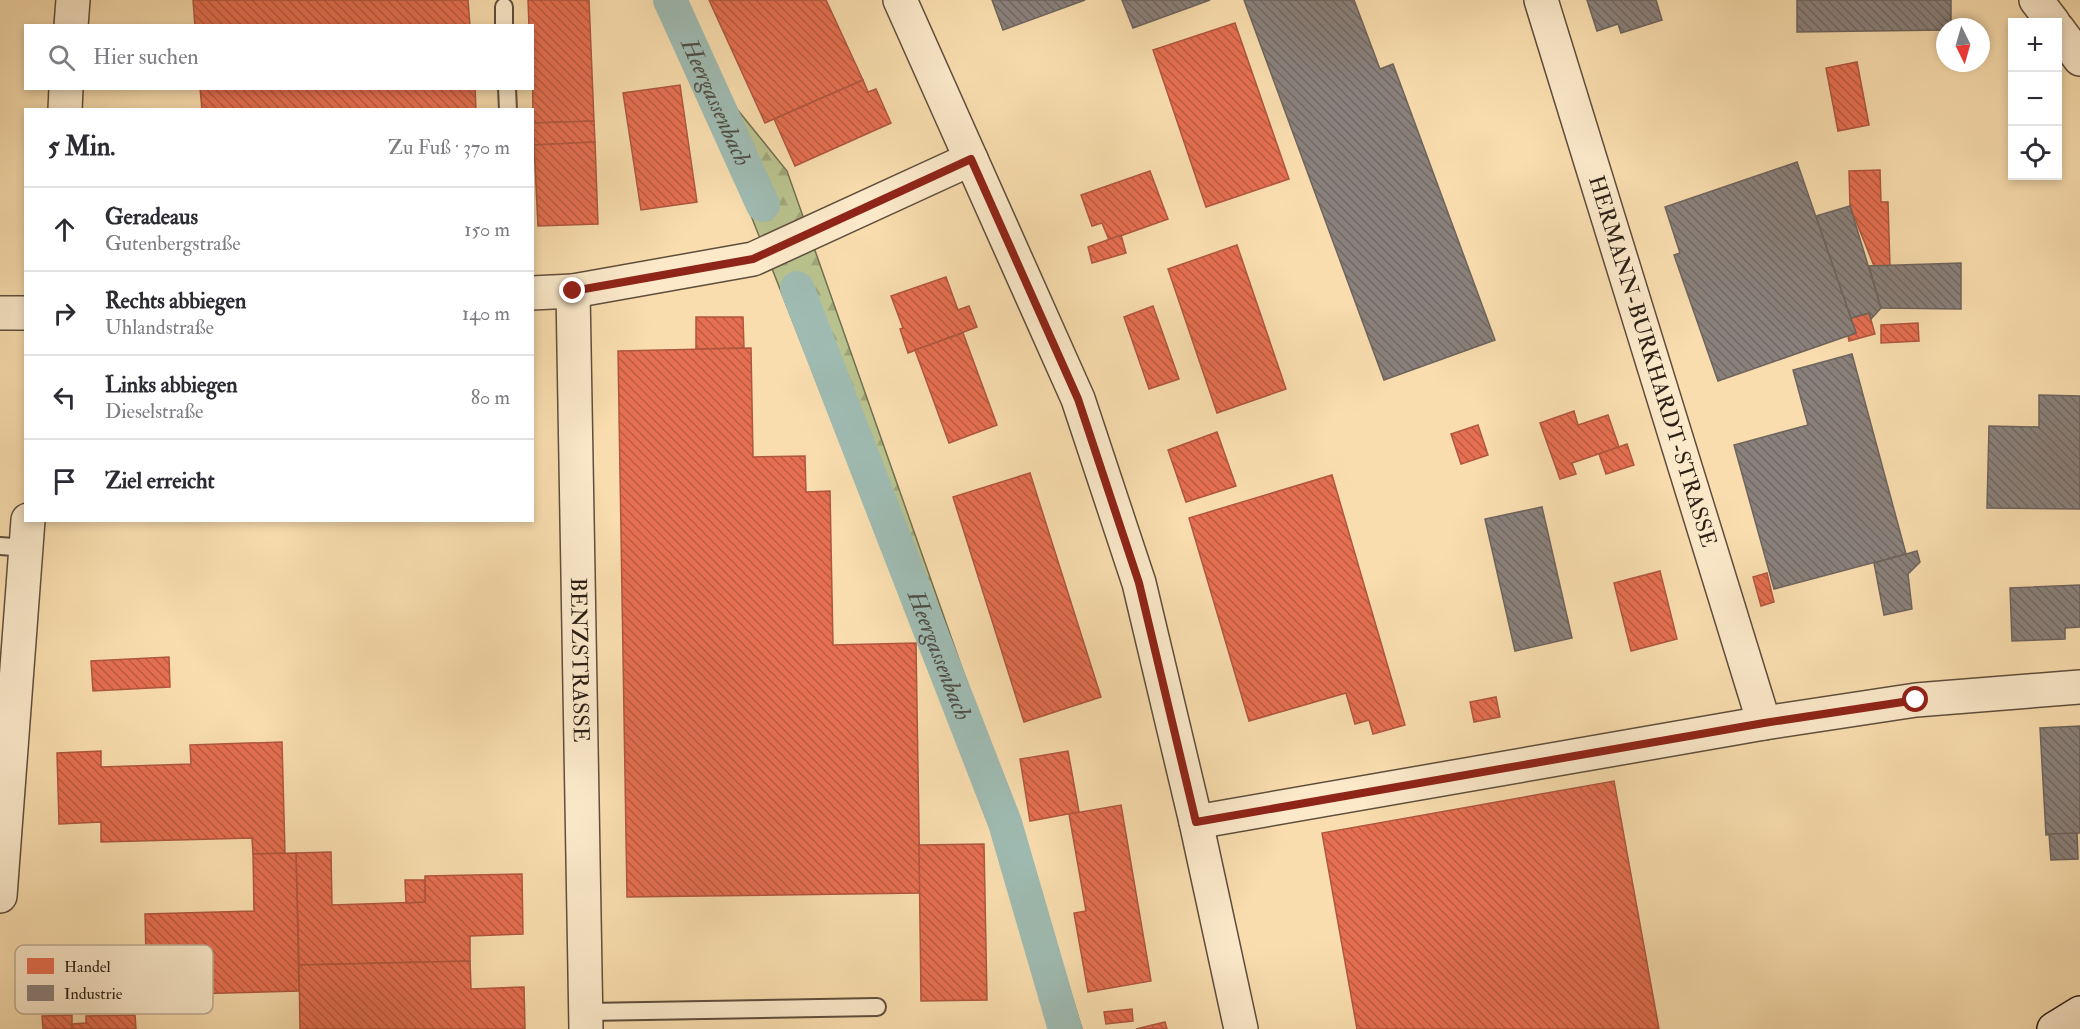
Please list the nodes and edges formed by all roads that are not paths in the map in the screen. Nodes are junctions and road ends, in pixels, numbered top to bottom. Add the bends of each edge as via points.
1 (73, 0) edge
2 (900, 0) edge
3 (1540, 0) edge
4 (2036, 0) edge
5 (504, 6) dead end
6 (2050, 18) edge
7 (71, 24) edge
8 (504, 24) edge
9 (2062, 34) edge
10 (2080, 59) edge
11 (66, 90) edge
12 (507, 90) edge
13 (64, 108) edge
14 (508, 108) edge
15 (971, 159) junction
16 (573, 291) junction
17 (534, 293) edge
18 (0, 313) edge
19 (24, 313) edge
20 (18, 538) edge
21 (2080, 687) edge
22 (1764, 723) junction
23 (1196, 822) junction
24 (0, 896) edge
25 (878, 1007) dead end
26 (2080, 1013) edge
27 (586, 1020) edge
28 (1241, 1029) edge
29 (2054, 1029) edge

1 - 7 street
2 - 15 street
3 - 22 street, HERMANN-BURKHARDT-STRASSE
4 - 6 street
5 - 8 lane
9 - 10 street
11 - 13 street
12 - 14 lane
15 - 16 street via 753,259
15 - 23 street via 1078,399 1139,583
16 - 17 street
16 - 27 street, BENZSTRASSE
18 - 19 street
20 - 24 street
21 - 22 street via 1916,700
22 - 23 street
23 - 28 street
25 - 27 lane
26 - 29 street

